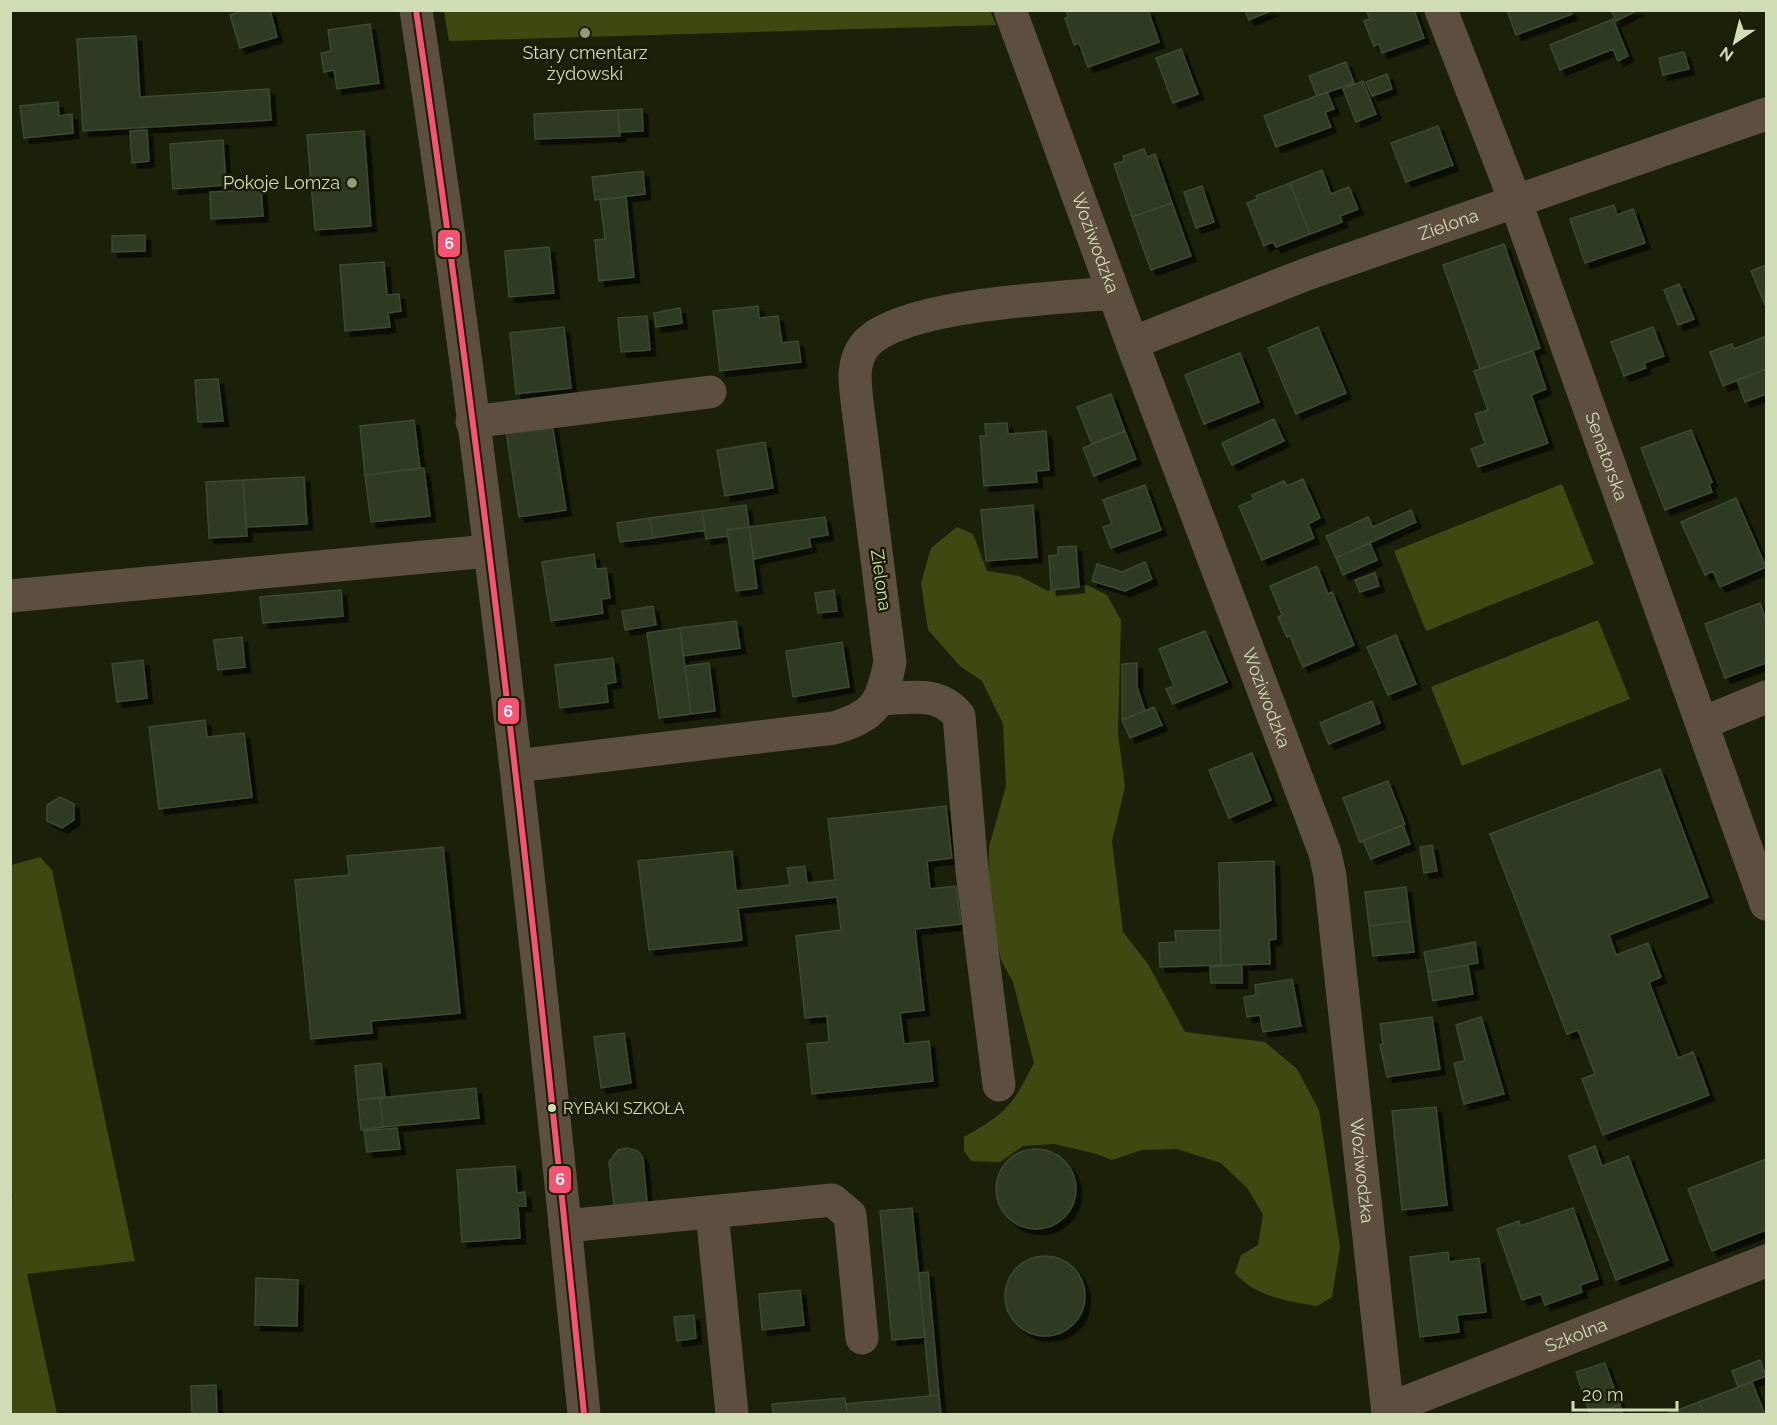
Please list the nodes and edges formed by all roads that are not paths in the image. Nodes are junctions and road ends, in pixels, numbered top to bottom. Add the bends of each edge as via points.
1 (416, 10) edge
2 (1010, 10) edge
3 (1441, 10) edge
4 (1767, 114) edge
5 (1516, 203) junction
6 (1113, 293) junction
7 (1131, 343) junction
8 (710, 392) dead end
9 (472, 422) junction
10 (488, 551) junction
11 (10, 596) edge
12 (1767, 697) edge
13 (880, 699) junction
14 (1703, 723) junction
15 (516, 766) junction
16 (1767, 904) edge
17 (999, 1085) dead end
18 (712, 1212) junction
19 (565, 1226) junction
20 (1767, 1261) edge
21 (862, 1338) dead end
22 (1388, 1412) edge
23 (584, 1414) edge
24 (732, 1414) edge

1 - 9 street via 445,200
2 - 6 street, Woziwodzka
3 - 5 street, Senatorska
4 - 5 street, Zielona
5 - 7 street, Zielona via 1307,274
5 - 14 street, Senatorska
6 - 7 street, Woziwodzka
6 - 13 street, Zielona via 1003,303 929,315 874,335 863,347 856,361 856,392 889,641 890,662
7 - 22 street, Woziwodzka via 1325,853
8 - 9 street
9 - 10 street
10 - 11 street
10 - 15 street
12 - 14 street
13 - 15 street, Zielona via 858,721 834,728
13 - 17 street via 933,697 945,702 959,716 972,871
14 - 16 street, Senatorska
15 - 19 street
18 - 19 street
18 - 21 street via 823,1199 842,1206 852,1226
18 - 24 street
19 - 23 street
20 - 22 street, Szkolna

